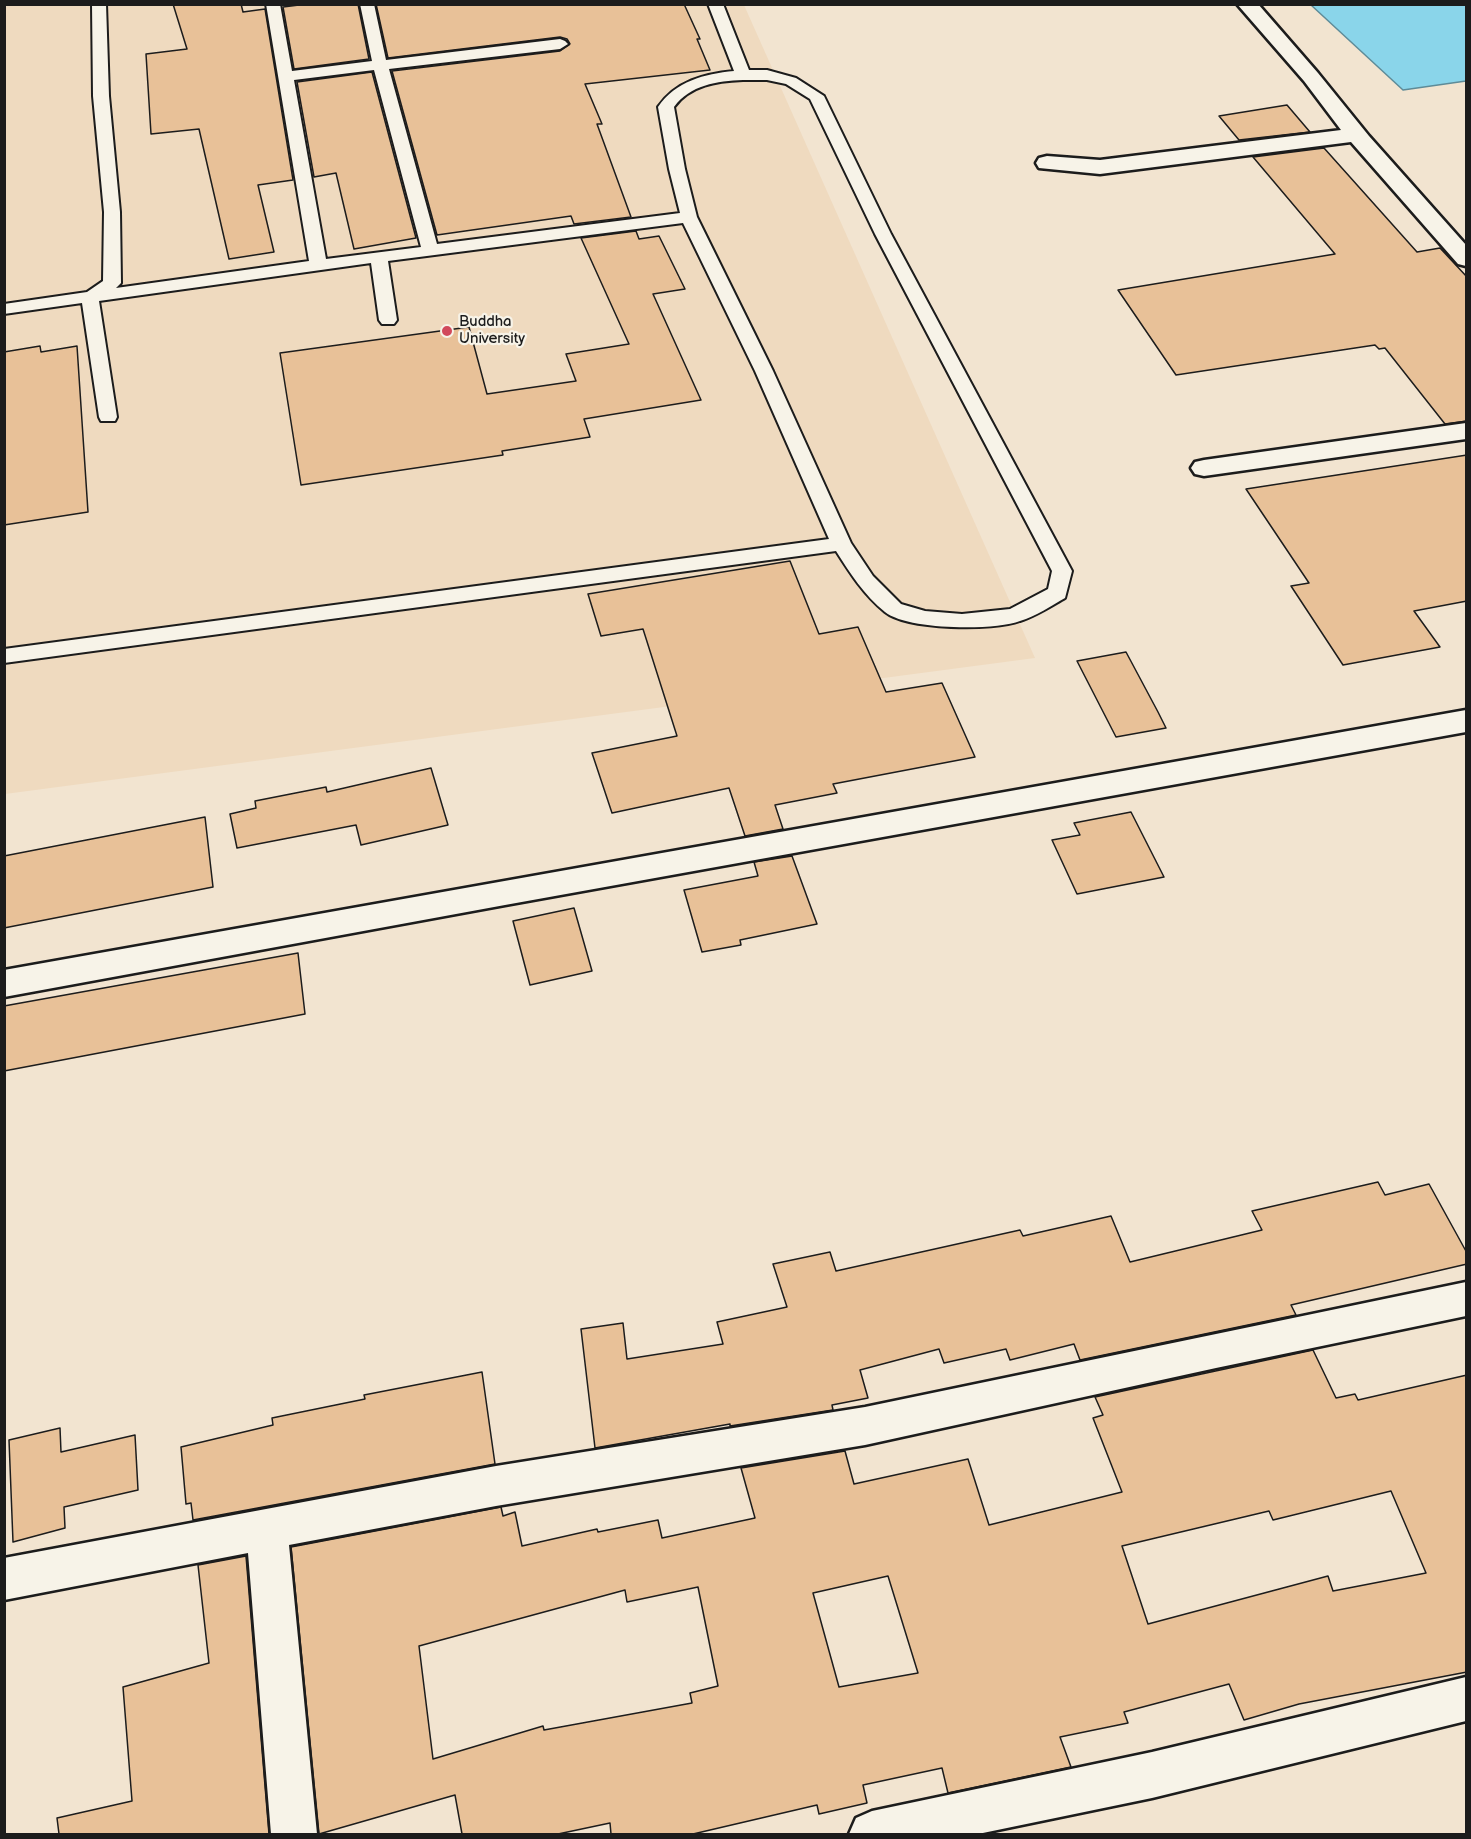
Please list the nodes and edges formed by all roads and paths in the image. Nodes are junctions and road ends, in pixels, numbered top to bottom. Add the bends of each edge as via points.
1 (99, 4) edge
2 (273, 4) edge
3 (367, 4) edge
4 (715, 4) edge
5 (1247, 4) edge
6 (560, 44) dead end
7 (380, 65) junction
8 (743, 75) junction
9 (286, 76) junction
10 (1357, 135) junction
11 (1047, 163) dead end
12 (689, 217) junction
13 (430, 250) junction
14 (379, 257) junction
15 (1467, 259) edge
16 (318, 265) junction
17 (90, 298) junction
18 (4, 309) edge
19 (388, 320) dead end
20 (108, 417) dead end
21 (1467, 431) edge
22 (1204, 468) dead end
23 (841, 544) junction
24 (4, 657) edge
25 (1467, 721) edge
26 (4, 984) edge
27 (1467, 1299) edge
28 (267, 1529) junction
29 (4, 1579) edge
30 (1467, 1699) edge
31 (294, 1834) edge
32 (872, 1834) edge

1 - 17 lane via 101,94 114,266 112,283
2 - 9 lane
3 - 7 lane
4 - 8 lane
5 - 10 street
6 - 7 lane
7 - 9 lane
7 - 13 lane
8 - 12 lane via 714,79 680,91 666,107
8 - 23 lane via 791,81 816,96 883,234 1062,571 1058,593 1014,616 962,621 924,618 894,609 866,581
9 - 16 lane
10 - 11 street via 1100,167
10 - 15 street
12 - 13 lane
12 - 23 lane via 764,371
13 - 14 lane
14 - 16 lane
14 - 19 lane
16 - 17 lane
17 - 18 lane
17 - 20 lane
21 - 22 street
23 - 24 lane
25 - 26 street
27 - 28 street via 865,1426 496,1486
28 - 29 street
28 - 31 street
30 - 32 street via 1152,1775

